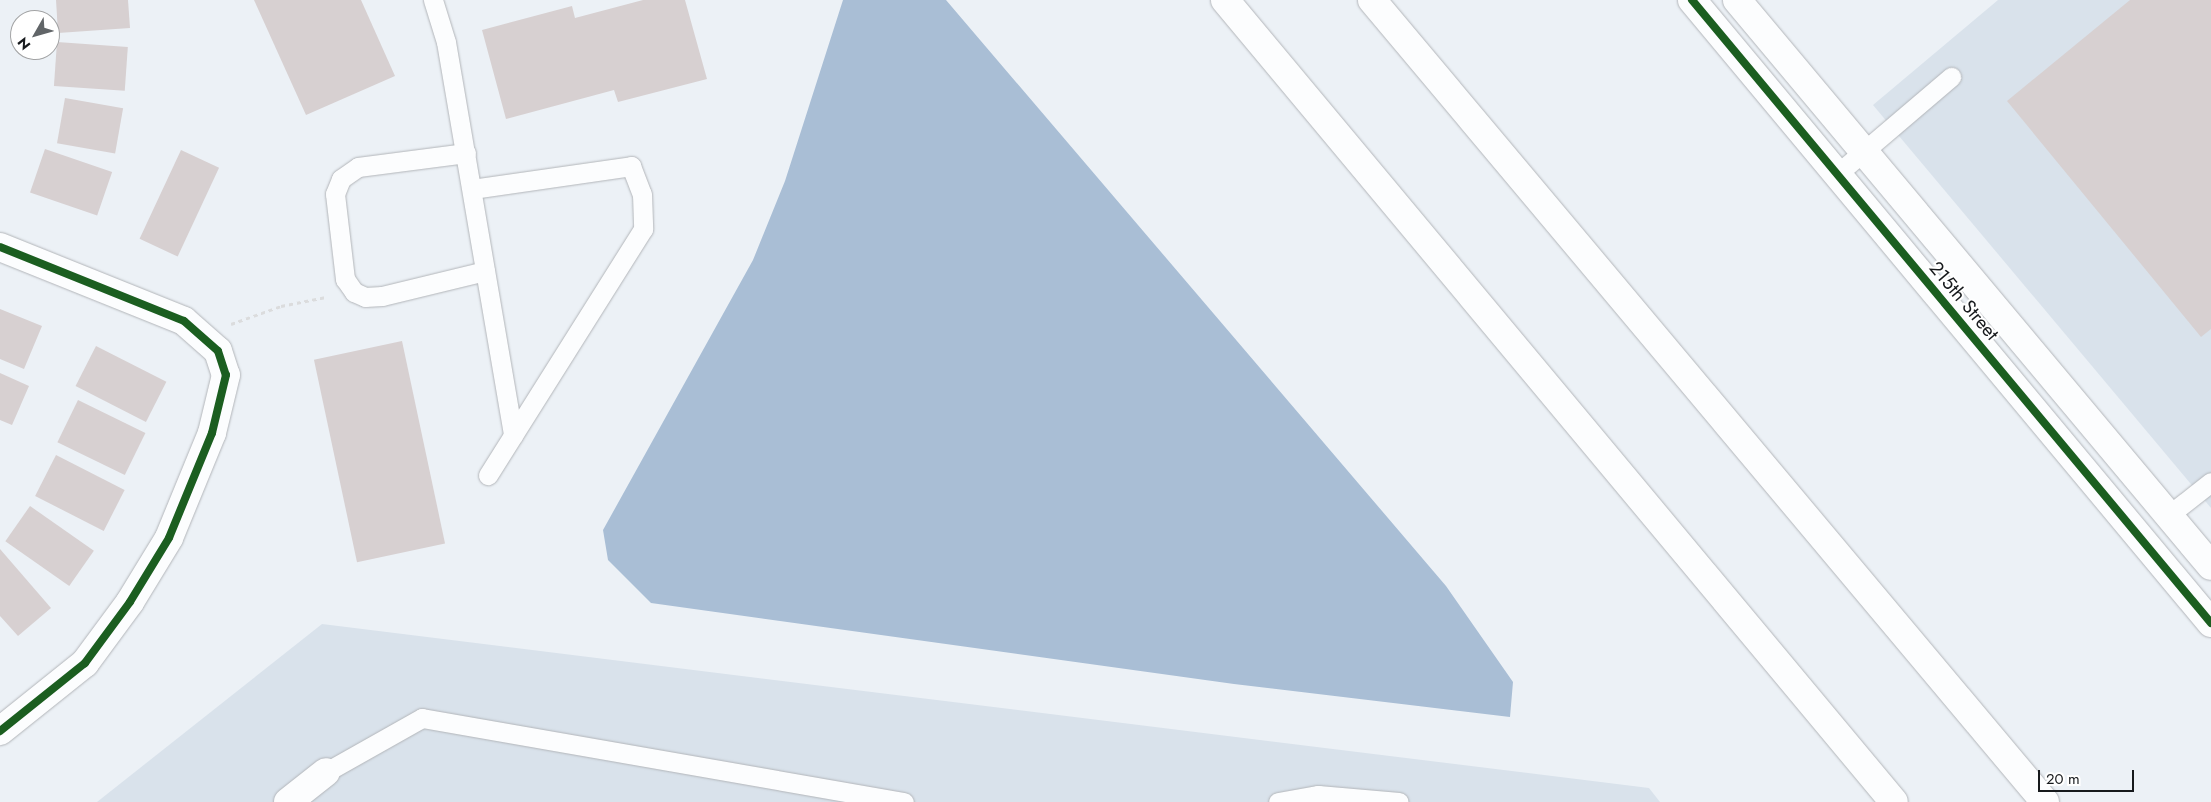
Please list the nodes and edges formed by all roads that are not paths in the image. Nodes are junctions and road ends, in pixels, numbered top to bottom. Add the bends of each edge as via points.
1 (433, 0) edge
2 (1225, 0) edge
3 (1372, 0) edge
4 (1692, 0) edge
5 (1737, 0) edge
6 (1951, 77) dead end
7 (1863, 152) junction
8 (466, 153) junction
9 (1837, 174) junction
10 (472, 189) junction
11 (0, 247) edge
12 (484, 270) junction
13 (514, 434) junction
14 (488, 475) dead end
15 (2211, 482) edge
16 (2169, 515) junction
17 (2211, 566) edge
18 (2211, 623) edge
19 (0, 730) edge
20 (326, 772) joint
21 (288, 802) edge
22 (904, 802) edge
23 (1278, 802) edge
24 (1399, 802) edge
25 (1894, 802) edge
26 (2045, 802) edge

1 - 8 lane via 446,42
2 - 25 main road
3 - 26 main road
4 - 9 main road, 215th Street
5 - 7 main road, 215th Street
6 - 7 lane
7 - 9 lane
7 - 16 main road, 215th Street
8 - 10 lane
8 - 12 lane via 358,167 340,179 335,194 345,279 354,292 365,297 382,296
9 - 18 main road, 215th Street
10 - 12 lane
10 - 13 lane via 631,166 642,194 643,229
11 - 19 main road via 184,321 218,351 226,375 212,433 169,538 130,602 84,663
12 - 13 lane
13 - 14 lane
15 - 16 lane
16 - 17 main road, 215th Street
20 - 21 main road
20 - 22 lane via 422,718
23 - 24 lane via 1318,795

